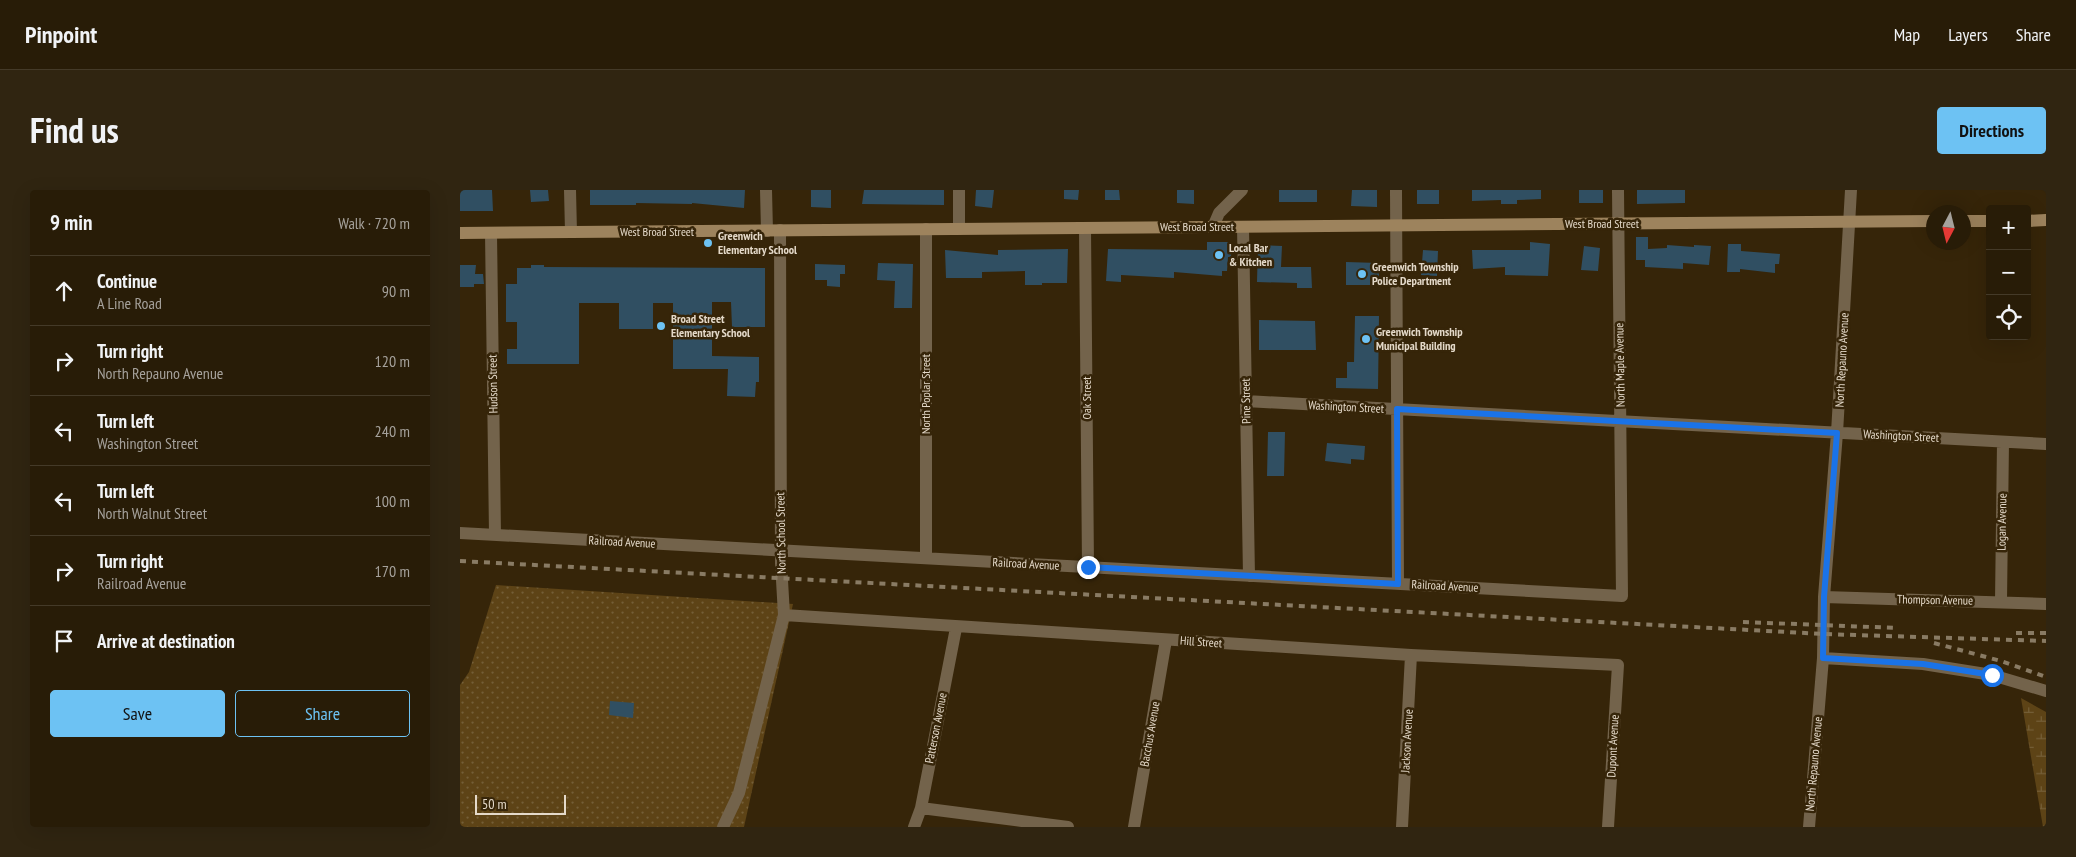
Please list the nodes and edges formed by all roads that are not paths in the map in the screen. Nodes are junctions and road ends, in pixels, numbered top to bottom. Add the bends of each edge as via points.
1 (570, 190) edge
2 (766, 190) edge
3 (959, 190) edge
4 (1242, 190) edge
5 (1396, 190) edge
6 (1618, 190) edge
7 (1851, 190) edge
8 (2031, 220) edge
9 (2046, 220) edge
10 (1926, 221) edge
11 (1971, 221) edge
12 (1986, 221) edge
13 (1849, 222) junction
14 (1618, 224) junction
15 (1396, 226) junction
16 (1213, 227) junction
17 (1243, 227) junction
18 (1085, 228) junction
19 (926, 229) junction
20 (959, 229) junction
21 (780, 230) junction
22 (767, 231) junction
23 (571, 232) junction
24 (460, 233) edge
25 (491, 233) junction
26 (1246, 401) junction
27 (1397, 409) junction
28 (1621, 422) junction
29 (1837, 433) junction
30 (2003, 442) junction
31 (2046, 444) edge
32 (460, 533) edge
33 (495, 535) junction
34 (781, 550) junction
35 (926, 558) junction
36 (1088, 567) junction
37 (1248, 576) junction
38 (1398, 584) junction
39 (1622, 596) joint
40 (1824, 597) junction
41 (2002, 601) junction
42 (2046, 604) edge
43 (784, 615) junction
44 (956, 628) junction
45 (1166, 640) junction
46 (1411, 655) junction
47 (1823, 658) junction
48 (1618, 665) joint
49 (2046, 691) edge
50 (921, 808) junction
51 (723, 827) edge
52 (914, 827) edge
53 (1068, 827) edge
54 (1134, 827) edge
55 (1402, 827) edge
56 (1608, 827) edge
57 (1809, 827) edge

1 - 23 street
2 - 22 street
3 - 20 street
4 - 16 street via 1219,213
5 - 15 street
6 - 14 street, North Maple Avenue
7 - 13 street, North Repauno Avenue
8 - 9 main road
10 - 13 main road, West Broad Street
11 - 12 main road
13 - 14 main road, West Broad Street
13 - 29 street, North Repauno Avenue
14 - 15 main road, West Broad Street
14 - 28 street, North Maple Avenue
15 - 17 main road, West Broad Street
15 - 27 street
16 - 17 main road, West Broad Street
16 - 18 main road, West Broad Street
17 - 26 street, Pine Street
18 - 20 main road, West Broad Street
18 - 36 street, Oak Street
19 - 20 main road, West Broad Street
19 - 21 main road, West Broad Street
19 - 35 street, North Poplar Street
21 - 22 main road, West Broad Street
21 - 34 street, North School Street
22 - 23 main road, West Broad Street
23 - 25 main road, West Broad Street
24 - 25 main road, West Broad Street
25 - 33 street, Hudson Street
26 - 27 street, Washington Street
26 - 37 street, Pine Street
27 - 28 street, Washington Street
27 - 38 street
28 - 29 street, Washington Street
28 - 39 street, North Maple Avenue
29 - 30 street, Washington Street
29 - 40 street, North Repauno Avenue
30 - 31 street, Washington Street
30 - 41 street, Logan Avenue
32 - 33 street, Railroad Avenue
33 - 34 street, Railroad Avenue
34 - 35 street, Railroad Avenue
34 - 43 street, North School Street
35 - 36 street, Railroad Avenue
36 - 37 street, Railroad Avenue
37 - 38 street, Railroad Avenue
38 - 39 street, Railroad Avenue
40 - 41 street, Thompson Avenue
40 - 47 street, North Repauno Avenue
41 - 42 street, Thompson Avenue
43 - 44 street, Hill Street
43 - 51 street, North School Street via 739,793
44 - 45 street, Hill Street
44 - 50 street, Patterson Avenue
45 - 46 street, Hill Street
45 - 54 street, Bacchus Avenue
46 - 48 street, Hill Street
46 - 55 street, Jackson Avenue
47 - 49 street via 1923,664 1992,675
47 - 57 street, North Repauno Avenue
48 - 56 street, Dupont Avenue
50 - 52 street, Patterson Avenue
50 - 53 street

